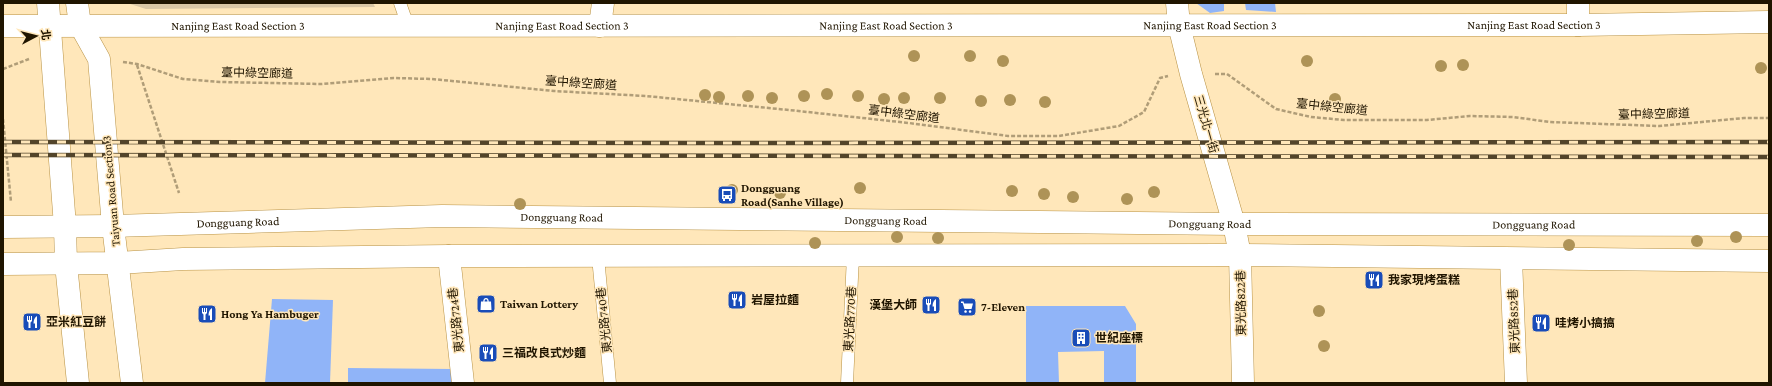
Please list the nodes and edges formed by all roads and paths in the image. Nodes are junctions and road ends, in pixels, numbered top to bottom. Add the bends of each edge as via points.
1 (48, 3) edge
2 (77, 3) edge
3 (400, 3) edge
4 (603, 3) edge
5 (1177, 3) edge
6 (1578, 3) edge
7 (1769, 22) edge
8 (80, 25) junction
9 (1179, 25) junction
10 (1578, 25) junction
11 (3, 26) edge
12 (50, 26) junction
13 (408, 26) junction
14 (600, 26) junction
15 (53, 57) junction
16 (99, 59) junction
17 (136, 64) junction
18 (3, 69) edge
19 (1191, 74) junction
20 (1769, 118) edge
21 (3, 119) edge
22 (179, 193) dead end
23 (11, 202) dead end
24 (1234, 224) junction
25 (1769, 225) edge
26 (65, 226) junction
27 (113, 226) junction
28 (3, 227) edge
29 (1240, 255) junction
30 (449, 256) junction
31 (854, 256) junction
32 (598, 257) junction
33 (1511, 259) junction
34 (1769, 261) edge
35 (118, 263) junction
36 (3, 264) edge
37 (66, 264) junction
38 (78, 383) edge
39 (132, 383) edge
40 (463, 383) edge
41 (610, 383) edge
42 (847, 383) edge
43 (1243, 383) edge
44 (1516, 383) edge

1 - 12 street
2 - 8 street, Taiyuan Road Section 3
3 - 13 lane
4 - 14 street
5 - 9 street, 三光北一街
6 - 10 street
7 - 10 street, Nanjing East Road Section 3
8 - 12 street, Nanjing East Road Section 3
8 - 13 street, Nanjing East Road Section 3
8 - 16 street, Taiyuan Road Section 3
9 - 10 street, Nanjing East Road Section 3
9 - 14 street, Nanjing East Road Section 3
9 - 19 street, 三光北一街
11 - 12 street, Nanjing East Road Section 3
12 - 15 street
13 - 14 street, Nanjing East Road Section 3
15 - 18 path via 30,59
15 - 26 street
16 - 17 path, 臺中綠空廊道
16 - 27 street, Taiyuan Road Section 3
17 - 19 path, 臺中綠空廊道 via 183,79 322,84 394,78 432,79 554,92 646,96 789,110 1008,136 1058,136 1119,126 1144,112 1160,78
17 - 22 path
19 - 20 path, 臺中綠空廊道 via 1227,74 1276,109 1311,117 1344,120 1427,120 1470,116 1659,126
19 - 24 street, 三光北一街
21 - 23 path
24 - 25 street, Dongguang Road
24 - 27 street, Dongguang Road via 442,216
24 - 29 street, 東光路822巷
26 - 27 street, Dongguang Road
26 - 28 street, Dongguang Road
26 - 37 street
27 - 35 street, Taiyuan Road Section 3
29 - 31 street
29 - 33 street
29 - 43 street, 東光路822巷
30 - 32 street
30 - 35 street via 183,259
30 - 40 street, 東光路724巷
31 - 32 street
31 - 42 lane, 東光路770巷
32 - 41 lane, 東光路740巷
33 - 34 street
33 - 44 street, 東光路852巷
35 - 37 street
35 - 39 street, Taiyuan Road Section 3
36 - 37 street
37 - 38 street

